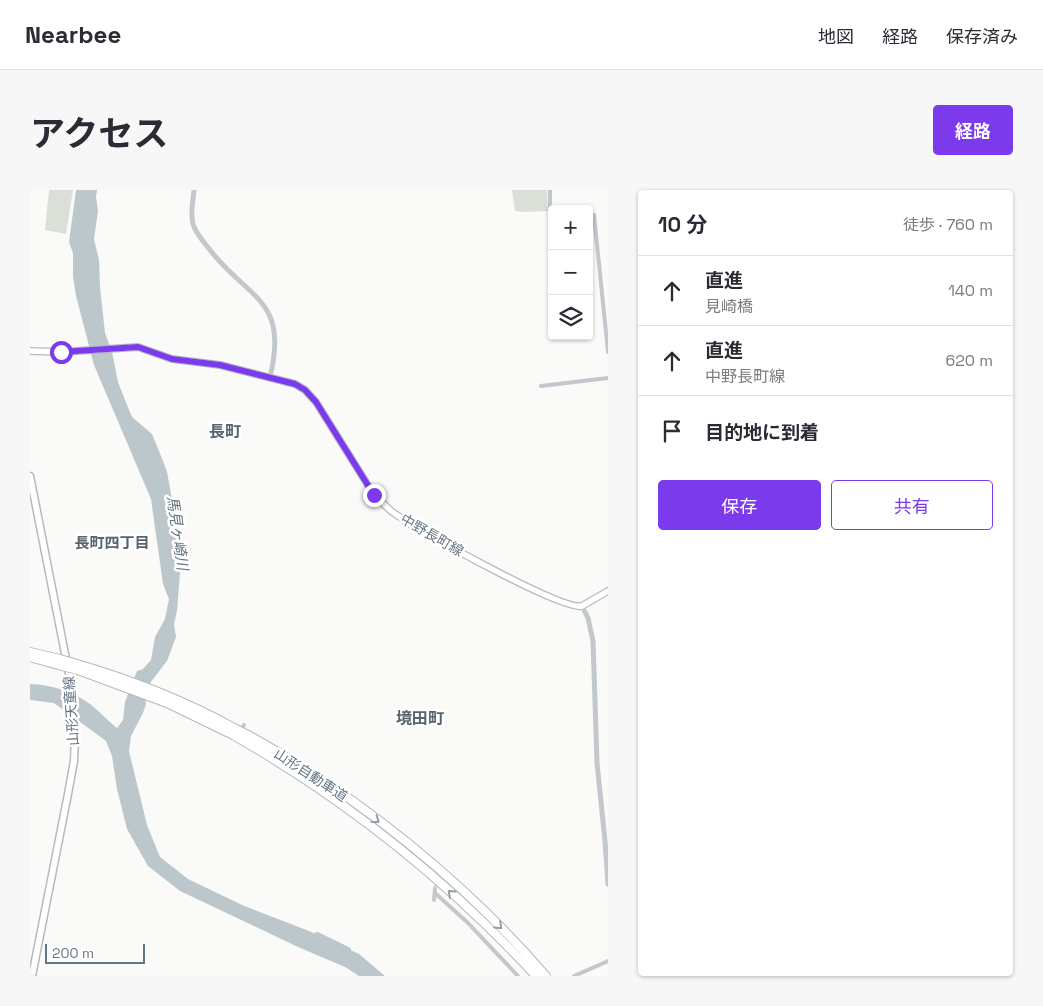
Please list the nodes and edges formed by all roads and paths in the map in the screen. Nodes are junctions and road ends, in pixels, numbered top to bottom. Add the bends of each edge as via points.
1 (194, 190) edge
2 (550, 190) edge
3 (550, 205) edge
4 (594, 215) dead end
5 (30, 351) edge
6 (608, 352) edge
7 (270, 377) junction
8 (608, 378) edge
9 (541, 386) dead end
10 (30, 476) edge
11 (608, 591) edge
12 (582, 606) junction
13 (30, 652) edge
14 (30, 657) edge
15 (61, 662) junction
16 (246, 738) junction
17 (608, 884) edge
18 (434, 900) dead end
19 (506, 954) dead end
20 (503, 960) junction
21 (608, 961) edge
22 (32, 976) edge
23 (518, 976) edge
24 (536, 976) edge
25 (546, 976) edge
26 (574, 976) edge

1 - 7 street via 194,228 221,263 263,302 271,316 275,350
2 - 3 street
4 - 6 street
5 - 7 main road, 中野長町線 via 138,347 172,359 220,365
7 - 12 main road, 中野長町線 via 295,384 309,394 366,484 391,511 425,533 540,593 568,605
8 - 9 street
10 - 22 main road, 山形天童線 via 71,690 75,736 74,761
11 - 12 main road
12 - 17 street via 593,641 596,764
13 - 15 highway, 山形自動車道
14 - 15 highway, 山形自動車道
15 - 16 highway, 山形自動車道, bridge via 239,729
24 -> 16 highway, 山形自動車道 via 468,908 405,852
16 -> 25 highway, 山形自動車道 via 296,764 404,841 500,927
18 - 20 street via 435,891
19 - 20 street
20 - 23 street
21 - 26 street

